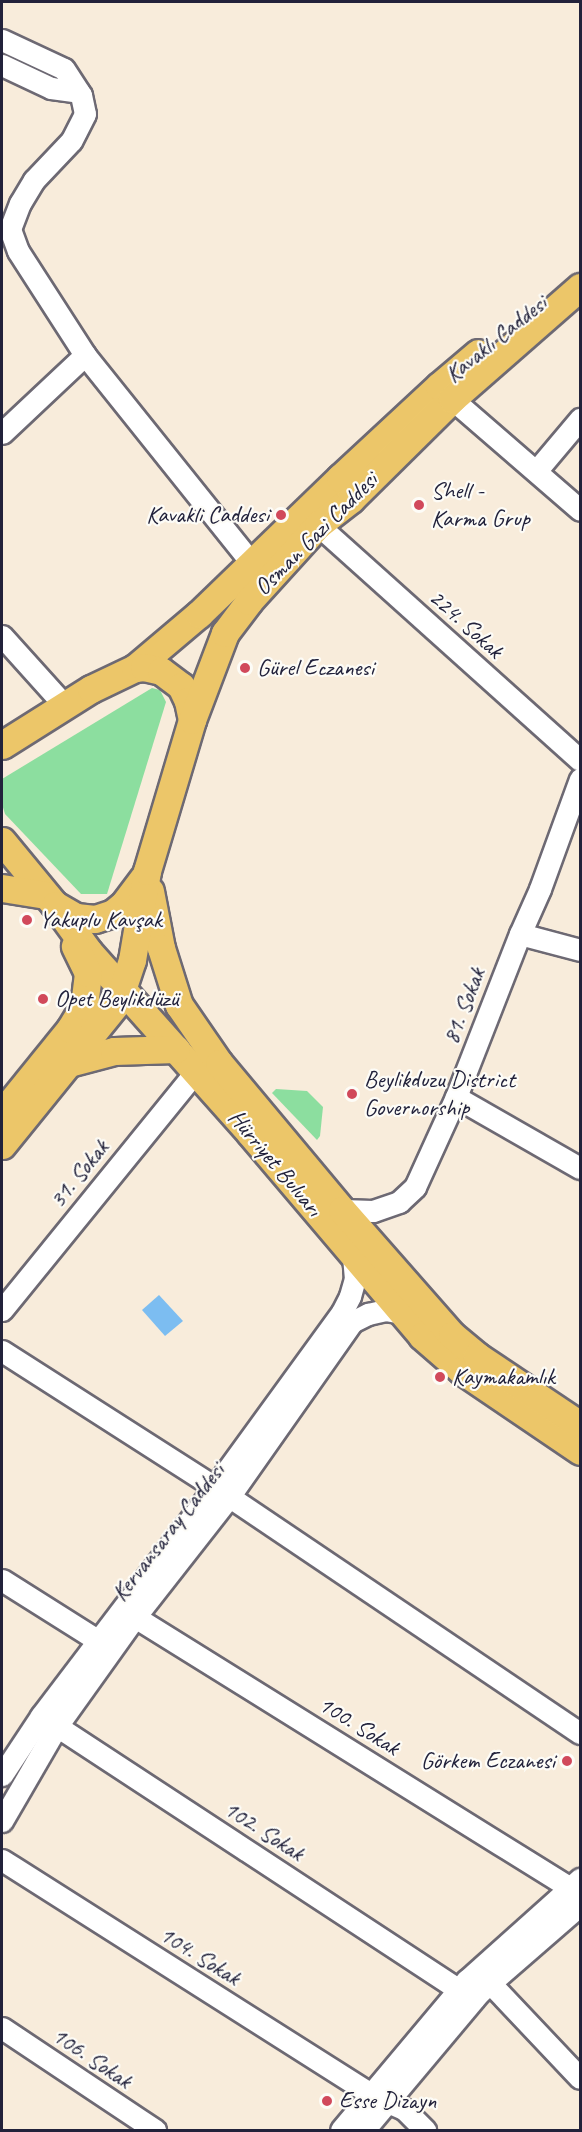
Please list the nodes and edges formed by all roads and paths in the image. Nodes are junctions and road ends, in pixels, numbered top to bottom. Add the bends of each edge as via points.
1 (2, 40) edge
2 (2, 65) edge
3 (79, 92) junction
4 (580, 268) edge
5 (580, 287) edge
6 (85, 355) junction
7 (446, 393) junction
8 (580, 419) edge
9 (2, 434) edge
10 (537, 470) junction
11 (580, 510) edge
12 (311, 518) junction
13 (251, 562) junction
14 (2, 636) edge
15 (135, 668) junction
16 (65, 706) junction
17 (192, 720) junction
18 (2, 745) edge
19 (580, 760) edge
20 (580, 780) edge
21 (2, 841) edge
22 (147, 871) junction
23 (2, 888) edge
24 (50, 900) junction
25 (520, 934) junction
26 (580, 950) edge
27 (123, 990) junction
28 (176, 1050) junction
29 (69, 1063) junction
30 (196, 1071) junction
31 (456, 1097) junction
32 (2, 1113) edge
33 (2, 1145) edge
34 (580, 1168) edge
35 (342, 1210) junction
36 (353, 1255) junction
37 (2, 1310) edge
38 (402, 1313) junction
39 (2, 1351) edge
40 (580, 1425) edge
41 (580, 1451) edge
42 (222, 1492) junction
43 (2, 1580) edge
44 (129, 1611) junction
45 (99, 1641) junction
46 (49, 1721) junction
47 (580, 1733) edge
48 (4, 1767) edge
49 (2, 1821) edge
50 (2, 1860) edge
51 (578, 1891) edge
52 (474, 1987) junction
53 (2, 2028) edge
54 (580, 2078) edge
55 (380, 2097) junction
56 (154, 2130) edge
57 (341, 2130) edge
58 (364, 2130) edge
59 (425, 2130) edge

1 - 3 street via 64,69
2 - 3 street via 51,88
3 - 6 street via 85,114 72,141 34,180 10,228 28,270 52,300
4 - 7 main road, Kavaklı Caddesi
5 - 7 main road, Kavaklı Caddesi
6 - 9 street
6 - 13 street
7 - 10 street
7 - 12 main road, Osman Gazi Caddesi via 351,499
8 - 10 street
10 - 11 street
12 - 13 main road, Osman Gazi Caddesi
12 - 17 main road, Osman Gazi Caddesi via 225,633
12 - 19 street, 224. Sokak
13 - 15 main road, Osman Gazi Caddesi via 199,614
14 - 16 street
15 - 16 main road, Osman Gazi Caddesi
15 - 17 main road via 149,667 172,677 188,701
16 - 18 main road, Osman Gazi Caddesi
17 - 22 main road, Osman Gazi Caddesi
20 - 25 street, 81. Sokak
21 - 24 main road, Hürriyet Bulvarı
22 - 24 main road via 123,905 95,919 76,917
22 - 27 main road
22 - 35 main road, Hürriyet Bulvarı via 161,948 179,1005 219,1063
23 - 24 main road
24 - 27 main road, Hürriyet Bulvarı
24 - 32 main road via 88,973 84,1006
25 - 26 street
25 - 31 street, 81. Sokak
27 - 28 main road, Hürriyet Bulvarı
27 - 29 main road via 106,1020
28 - 29 main road via 114,1051
28 - 30 main road, Hürriyet Bulvarı
29 - 33 main road
30 - 36 main road, Hürriyet Bulvarı
30 - 37 street, 31. Sokak
31 - 34 street
31 - 35 street, 81. Sokak via 415,1187 399,1202 373,1211
35 - 40 main road, Hürriyet Bulvarı via 452,1335
36 - 38 main road, Hürriyet Bulvarı
36 - 42 street, Kervansaray Caddesi via 355,1279 351,1296
38 - 41 main road, Hürriyet Bulvarı via 461,1370
38 - 42 street, Kervansaray Caddesi via 379,1311 352,1322
39 - 42 street
42 - 44 street, Kervansaray Caddesi
42 - 47 street
43 - 45 street
44 - 45 street, Kervansaray Caddesi
44 - 46 street, Kervansaray Caddesi
44 - 51 street, 100. Sokak
45 - 46 street, Kervansaray Caddesi
46 - 48 street, Kervansaray Caddesi
46 - 49 street, Kervansaray Caddesi
46 - 52 street, 102. Sokak
50 - 55 street, 104. Sokak
51 - 52 street
52 - 54 street, 102. Sokak
52 - 55 street
53 - 56 street, 106. Sokak
55 - 57 street
55 - 58 street
55 - 59 street, 104. Sokak via 404,2109

